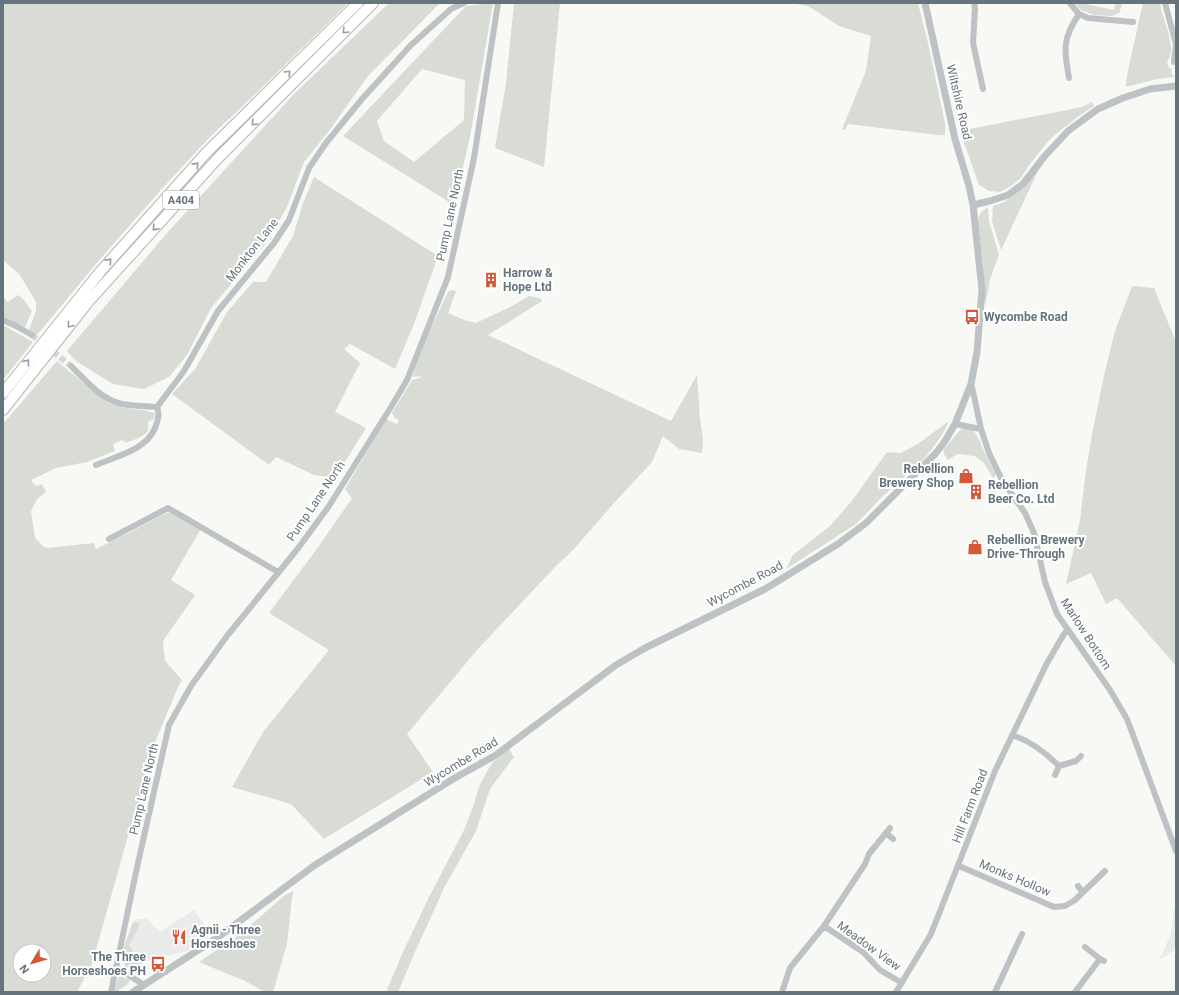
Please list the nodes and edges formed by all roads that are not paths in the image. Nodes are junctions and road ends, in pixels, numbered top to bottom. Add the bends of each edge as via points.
1 (358, 3) edge
2 (373, 3) edge
3 (464, 3) edge
4 (498, 3) edge
5 (925, 3) edge
6 (974, 3) edge
7 (1070, 3) edge
8 (1165, 3) edge
9 (1079, 14) junction
10 (1173, 19) edge
11 (1133, 22) dead end
12 (1174, 62) dead end
13 (1069, 78) dead end
14 (1176, 86) edge
15 (983, 89) dead end
16 (973, 205) junction
17 (3, 320) edge
18 (32, 335) tunnel mouth
19 (71, 366) tunnel mouth
20 (971, 384) junction
21 (3, 393) edge
22 (157, 407) junction
23 (3, 410) edge
24 (955, 424) junction
25 (981, 429) junction
26 (96, 465) dead end
27 (108, 539) dead end
28 (278, 572) junction
29 (1068, 630) junction
30 (1012, 735) junction
31 (1081, 756) dead end
32 (1059, 766) junction
33 (1055, 775) dead end
34 (890, 828) dead end
35 (886, 834) junction
36 (893, 839) dead end
37 (1176, 851) edge
38 (958, 866) junction
39 (1105, 871) dead end
40 (1078, 886) dead end
41 (1084, 892) junction
42 (824, 926) junction
43 (1022, 934) dead end
44 (1016, 947) junction
45 (1085, 948) dead end
46 (1022, 950) dead end
47 (116, 967) junction
48 (902, 983) junction
49 (144, 985) junction
50 (111, 992) edge
51 (133, 992) edge
52 (782, 992) edge
53 (896, 992) edge
54 (995, 992) edge
55 (1075, 992) edge

21 -> 1 highway, A404 via 100,272 206,153
2 -> 23 highway, A404 via 219,157 89,301
3 - 22 street, Monkton Lane via 451,9 412,45 326,143 310,168 289,220 274,243 218,311 184,371
4 - 28 street, Pump Lane North via 474,158 448,277 407,380 329,506
5 - 16 street, Wiltshire Road via 955,139
6 - 15 street via 976,8 973,43
7 - 9 street
8 - 10 street
9 - 11 street via 1088,18
9 - 13 street via 1066,38
10 - 12 street via 1176,44
14 - 16 street via 1150,89 1098,109 1068,131 1023,184 1008,195
16 - 20 street, Wycombe Road via 982,290 977,352
17 - 18 street
19 - 22 street via 96,390 109,398 122,404
20 - 24 street, Wycombe Road
20 - 25 street, Marlow Bottom
22 - 26 street via 158,420 153,433 146,441 137,448
24 - 25 street
24 - 49 street, Wycombe Road via 936,454 866,523 838,544 765,589 616,665 496,755 315,864 217,938
25 - 29 street, Marlow Bottom via 1002,480 1025,513 1034,533 1045,582 1057,614
27 - 28 street via 168,508
28 - 47 street, Pump Lane North via 191,686 169,725
29 - 30 street, Hill Farm Road via 1047,664
29 - 37 street, Marlow Bottom via 1127,719
30 - 32 street via 1023,738 1044,751
30 - 38 street, Hill Farm Road
31 - 32 street via 1076,761
32 - 33 street
34 - 35 street, Meadow View
35 - 36 street
35 - 42 street, Meadow View via 869,854 853,887
38 - 41 street, Monks Hollow via 1054,907 1065,906
38 - 48 street, Hill Farm Road via 931,934
39 - 41 street, Monks Hollow
40 - 41 street
42 - 48 street, Meadow View via 863,952 880,970
42 - 52 street, Meadow View via 790,968
43 - 44 street
44 - 46 street
44 - 54 street
45 - 55 street via 1102,960
47 - 49 street
47 - 50 street, Pump Lane North
48 - 53 street, Hill Farm Road
49 - 51 street, Wycombe Road

